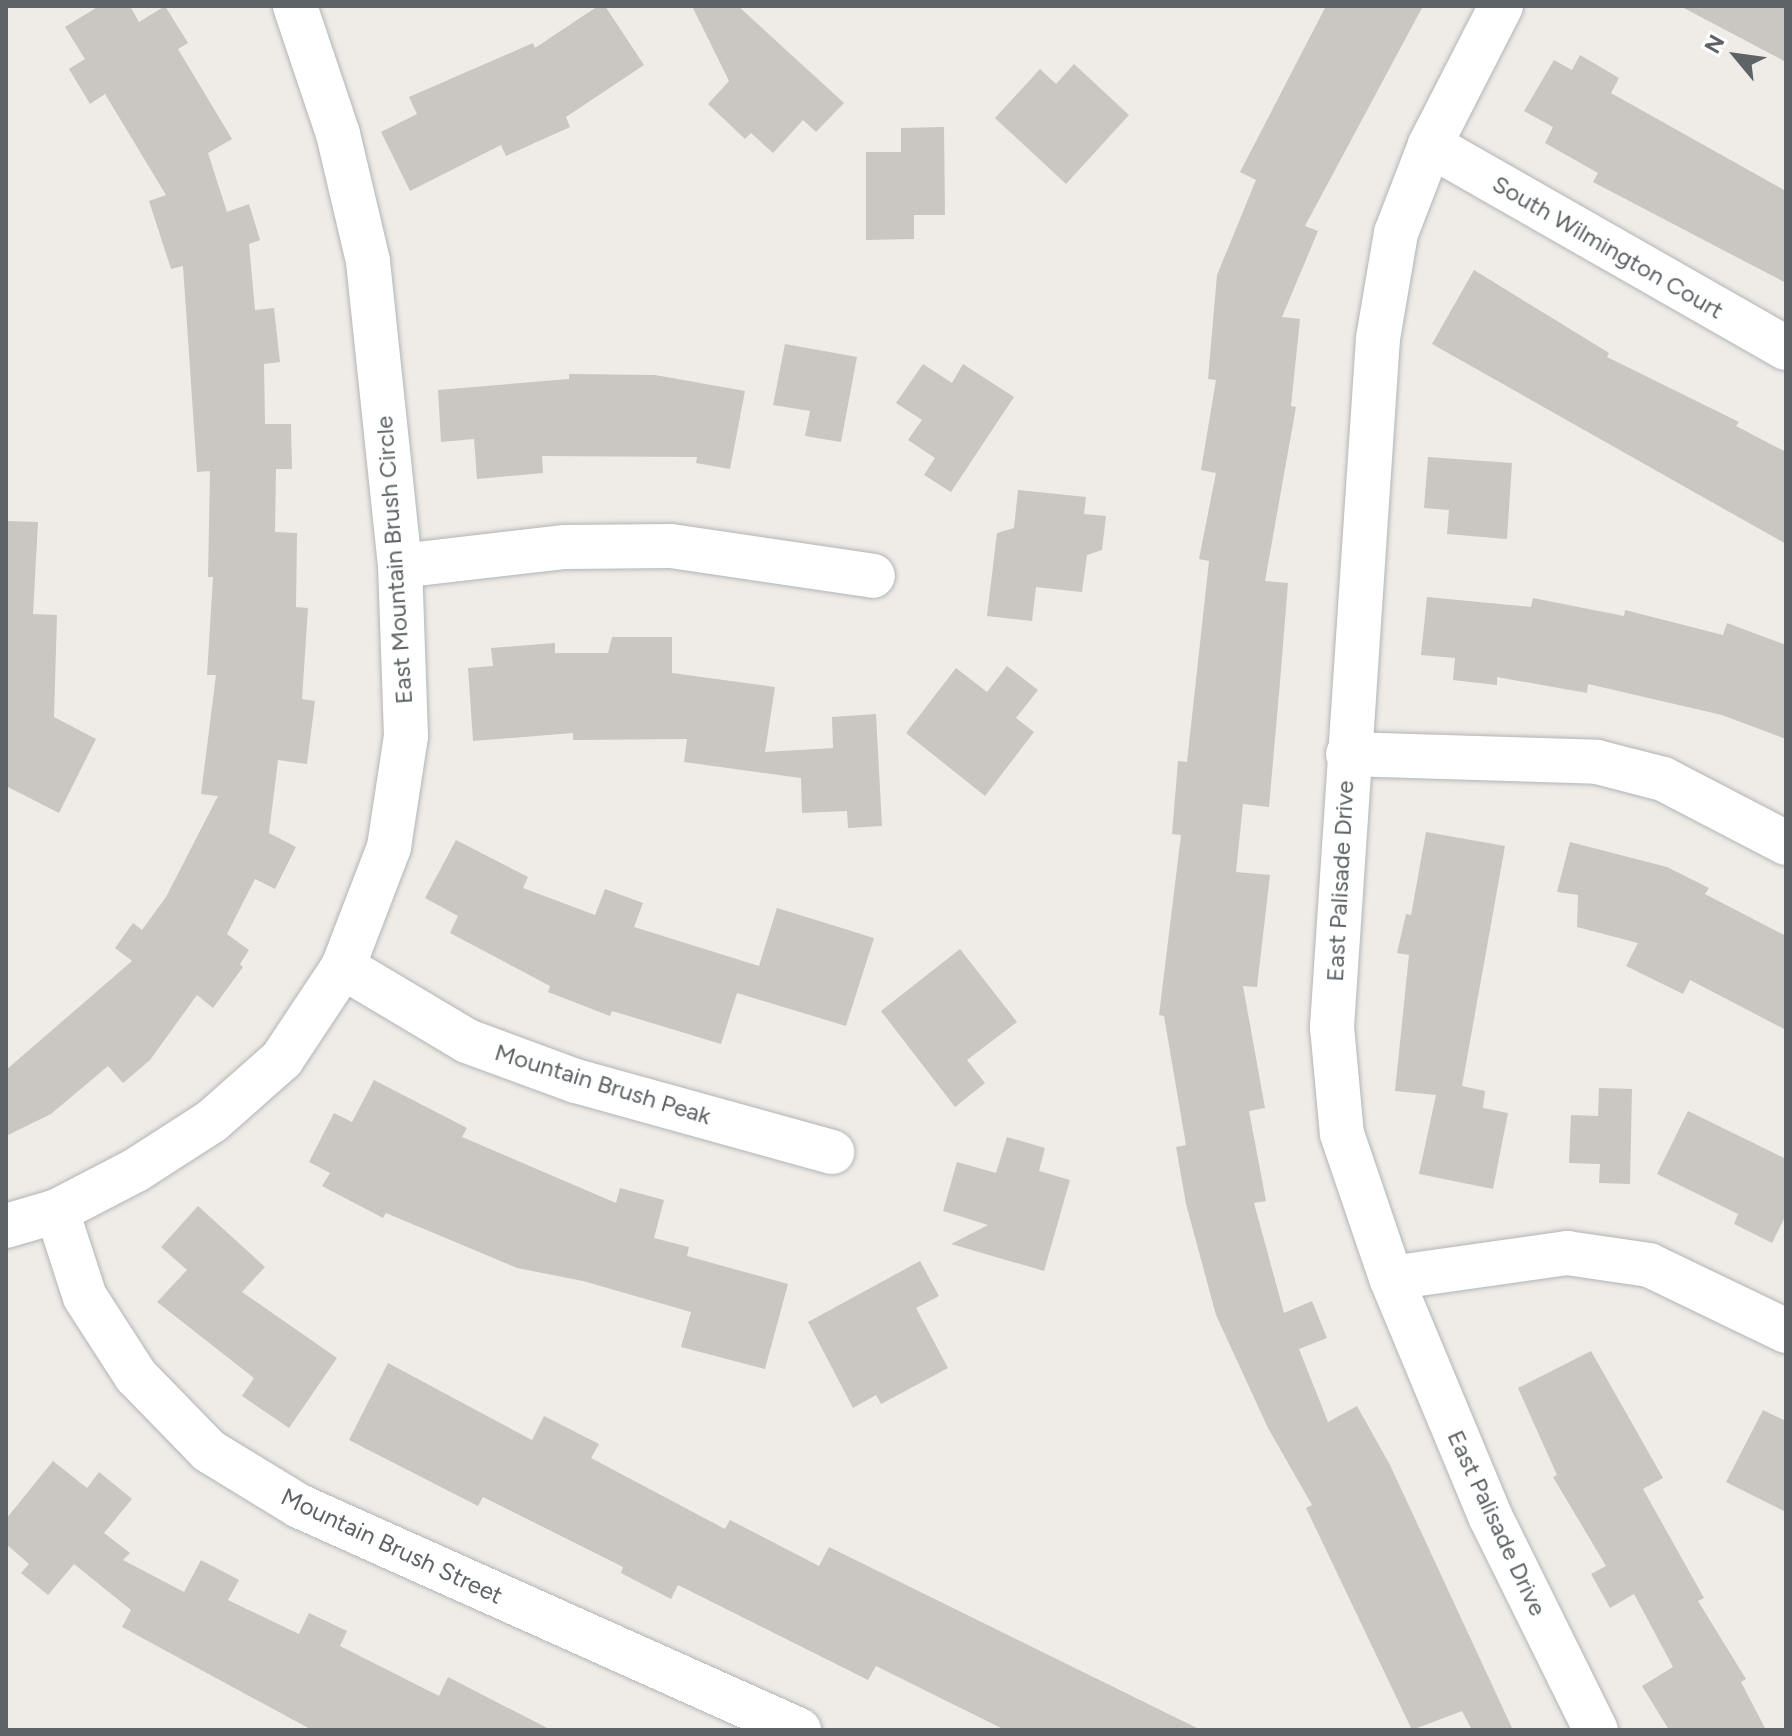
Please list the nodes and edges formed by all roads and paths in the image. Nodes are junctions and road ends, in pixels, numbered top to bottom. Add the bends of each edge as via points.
1 (1501, 6) edge
2 (309, 10) edge
3 (1430, 145) junction
4 (1786, 348) edge
5 (400, 566) junction
6 (873, 576) dead end
7 (1348, 754) junction
8 (1786, 843) edge
9 (343, 967) junction
10 (832, 1152) dead end
11 (57, 1211) junction
12 (6, 1226) edge
13 (1391, 1278) junction
14 (1786, 1331) edge
15 (799, 1730) edge
16 (1596, 1730) edge

1 - 3 street, East Palisade Drive
2 - 5 street, East Mountain Brush Circle via 368,261
3 - 4 street, South Wilmington Court
3 - 7 street, East Palisade Drive via 1396,233 1378,338
5 - 6 street via 565,547 671,546
5 - 9 street, East Mountain Brush Circle via 406,736 389,847
7 - 8 street via 1597,762 1663,779
7 - 13 street, East Palisade Drive via 1332,1027 1342,1134
9 - 10 street, Mountain Brush Peak via 481,1046 576,1081
9 - 11 street, East Mountain Brush Circle via 282,1059 212,1121
11 - 12 street, East Mountain Brush Circle
11 - 15 street, Mountain Brush Street via 85,1297 136,1376 209,1451 299,1506
13 - 14 street via 1567,1253 1649,1265
13 - 16 street, East Palisade Drive via 1491,1518

